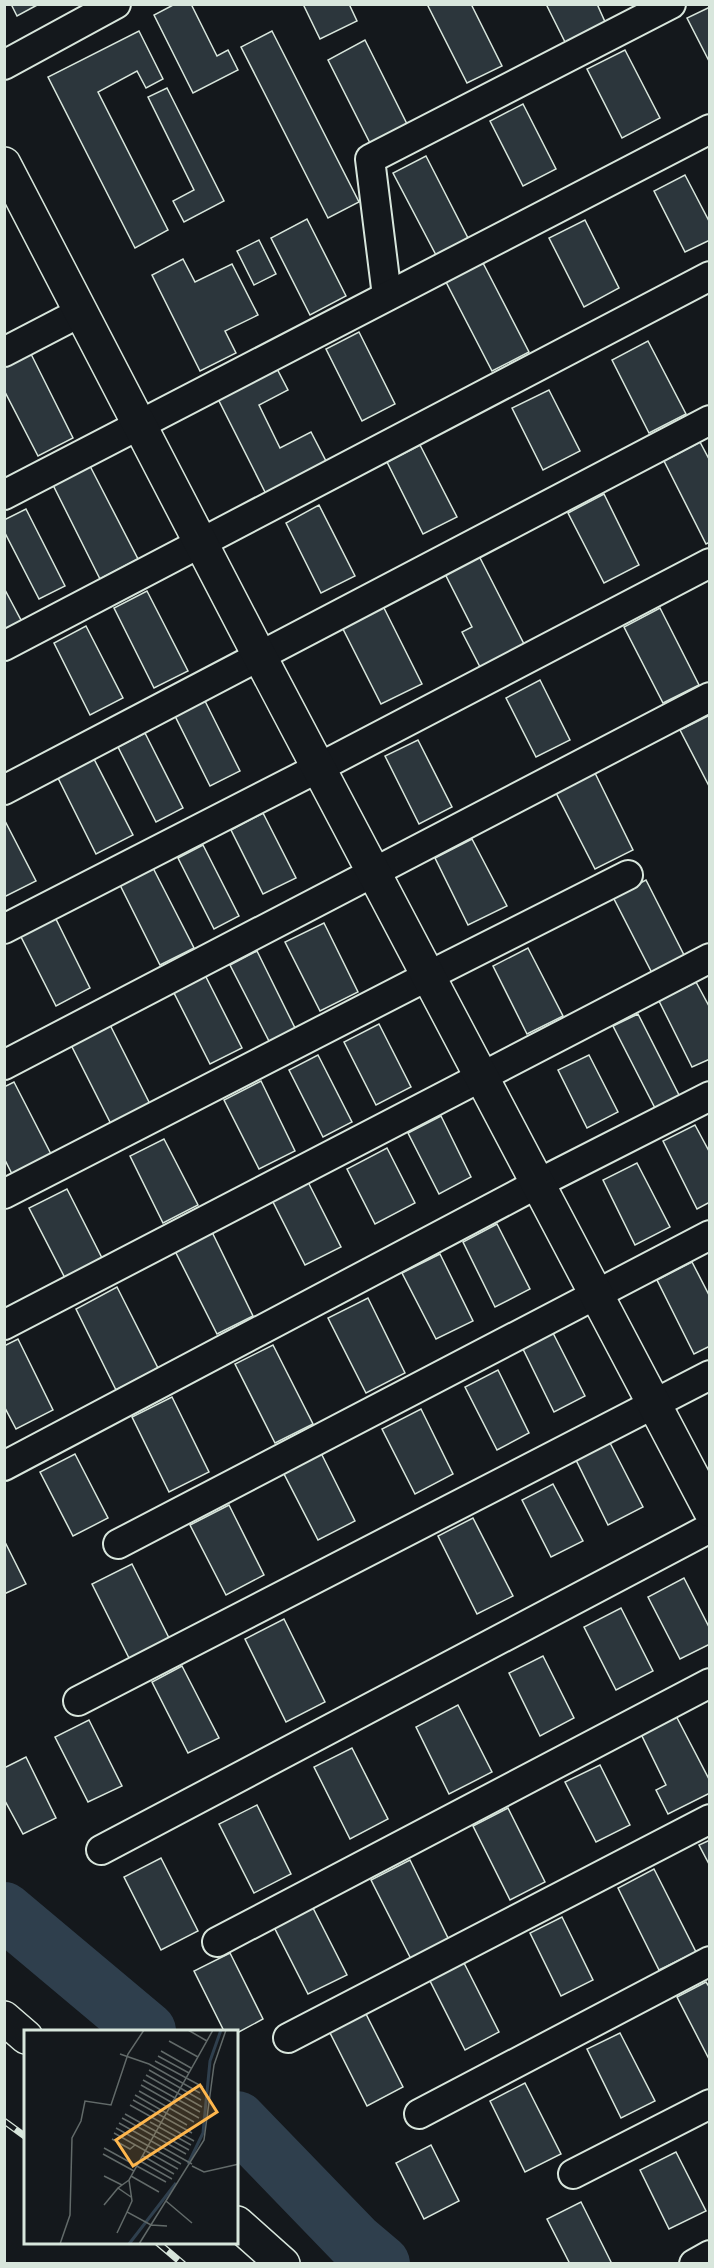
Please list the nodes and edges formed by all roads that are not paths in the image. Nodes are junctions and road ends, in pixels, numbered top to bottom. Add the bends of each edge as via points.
1 (116, 4) edge
2 (671, 4) edge
3 (4, 64) edge
4 (710, 129) edge
5 (4, 164) edge
6 (13, 203) edge
7 (710, 276) edge
8 (387, 296) junction
9 (81, 312) junction
10 (4, 352) edge
11 (710, 420) edge
12 (139, 424) junction
13 (4, 495) edge
14 (201, 542) junction
15 (710, 562) edge
16 (4, 646) edge
17 (259, 655) junction
18 (710, 697) edge
19 (318, 768) junction
20 (4, 790) edge
21 (374, 873) junction
22 (628, 875) dead end
23 (4, 929) edge
24 (710, 958) edge
25 (428, 976) junction
26 (4, 1065) edge
27 (481, 1076) junction
28 (710, 1096) edge
29 (537, 1184) junction
30 (4, 1194) edge
31 (710, 1235) edge
32 (595, 1293) junction
33 (4, 1325) edge
34 (710, 1375) edge
35 (654, 1404) junction
36 (4, 1466) edge
37 (710, 1510) edge
38 (710, 1528) edge
39 (118, 1544) dead end
40 (710, 1683) edge
41 (78, 1701) dead end
42 (710, 1819) edge
43 (101, 1850) dead end
44 (217, 1942) dead end
45 (710, 1960) edge
46 (4, 2018) edge
47 (24, 2035) edge
48 (288, 2038) dead end
49 (710, 2104) edge
50 (419, 2114) dead end
51 (573, 2174) dead end
52 (238, 2224) edge
53 (710, 2255) edge
54 (283, 2264) edge
55 (694, 2264) edge

1 - 3 street
2 - 8 street via 370,159
4 - 8 street
5 - 6 street
6 - 9 street
7 - 14 street
8 - 12 street
9 - 10 street
9 - 12 street
11 - 17 street
12 - 13 street
12 - 14 street
14 - 16 street
14 - 17 street
15 - 19 street
17 - 19 street
17 - 20 street
18 - 21 street
19 - 21 street
19 - 23 street
21 - 25 street
21 - 26 street
22 - 25 street
24 - 27 street
25 - 27 street
25 - 30 street
27 - 29 street
27 - 33 street
28 - 29 street
29 - 32 street
29 - 36 street
31 - 32 street
32 - 35 street
32 - 39 street
34 - 35 street
35 - 37 street
35 - 41 street
38 - 43 street
40 - 44 street
42 - 48 street
45 - 50 street
46 - 47 street
49 - 51 street
52 - 54 street
53 - 55 street

